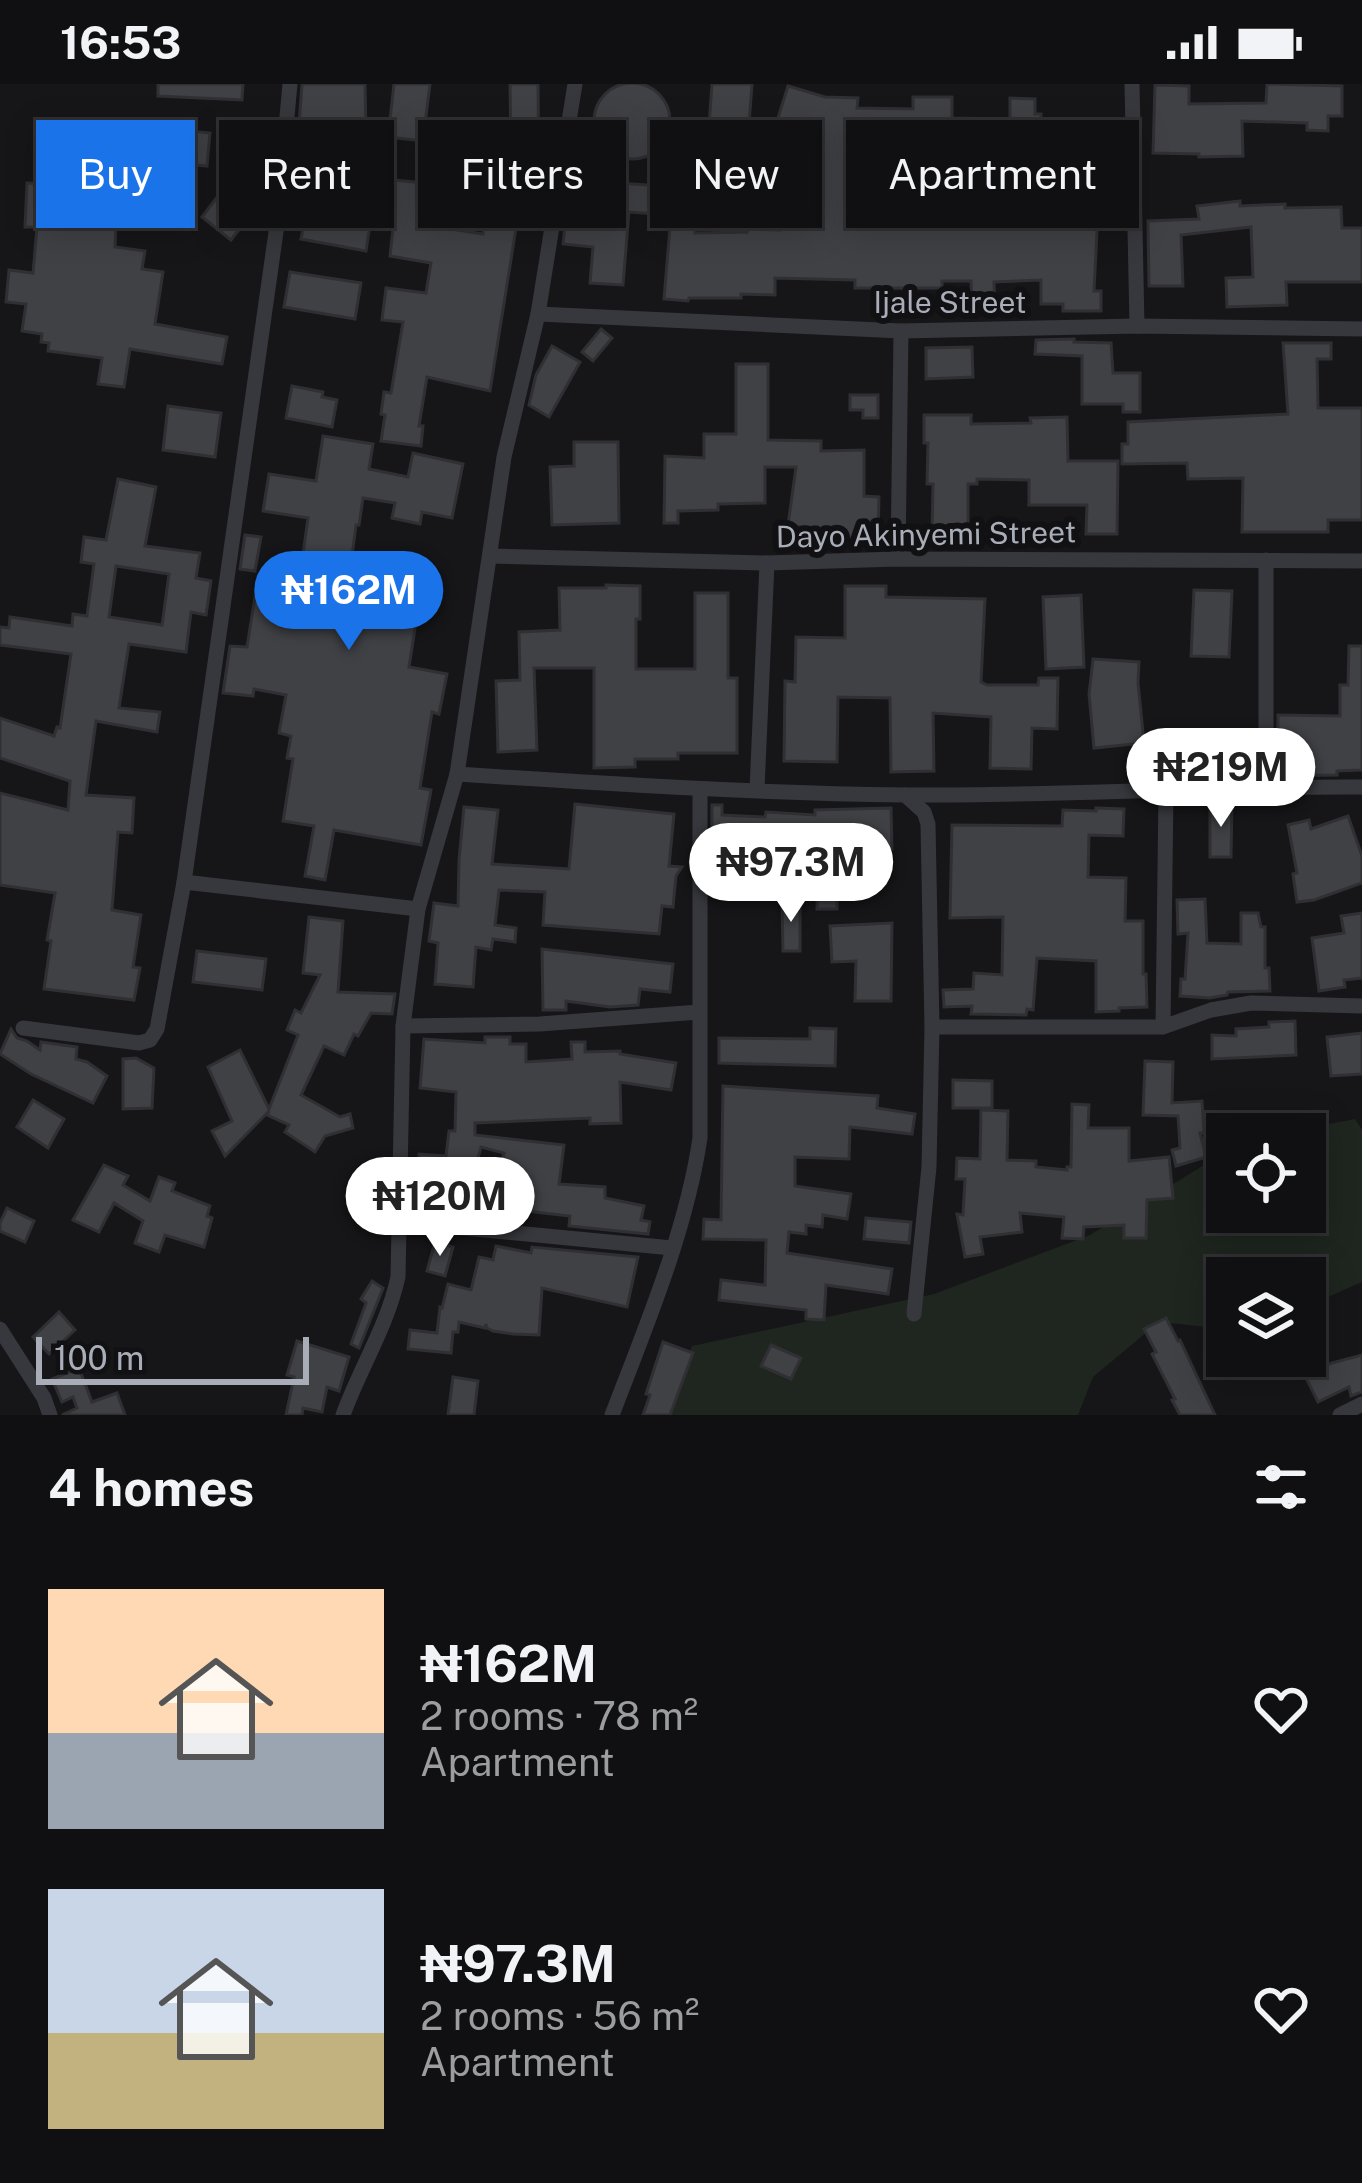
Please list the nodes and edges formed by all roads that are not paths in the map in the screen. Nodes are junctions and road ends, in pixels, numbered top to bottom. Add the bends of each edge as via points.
1 (290, 84) edge
2 (575, 84) edge
3 (1132, 84) edge
4 (538, 314) junction
5 (1137, 326) junction
6 (1362, 329) edge
7 (901, 331) junction
8 (490, 556) junction
9 (898, 559) junction
10 (1266, 560) junction
11 (1362, 561) edge
12 (767, 563) junction
13 (457, 775) junction
14 (1267, 786) junction
15 (1362, 787) edge
16 (757, 789) junction
17 (700, 790) junction
18 (1166, 791) junction
19 (905, 795) junction
20 (184, 882) junction
21 (418, 909) junction
22 (1362, 1006) edge
23 (699, 1012) junction
24 (403, 1026) junction
25 (932, 1027) junction
26 (1163, 1027) junction
27 (23, 1028) dead end
28 (400, 1222) junction
29 (672, 1248) junction
30 (914, 1314) dead end
31 (0, 1329) edge
32 (1362, 1404) edge
33 (50, 1415) edge
34 (343, 1415) edge
35 (612, 1415) edge
36 (1340, 1415) edge

1 - 20 street
2 - 4 street
3 - 5 street
4 - 7 street, Ijale Street
4 - 8 street
5 - 6 street, Ijale Street
5 - 7 street, Ijale Street
7 - 9 street
8 - 12 street, Dayo Akinyemi Street
8 - 13 street
9 - 10 street, Dayo Akinyemi Street
9 - 12 street, Dayo Akinyemi Street
10 - 11 street, Dayo Akinyemi Street
10 - 14 street
12 - 16 street
13 - 17 street
13 - 21 street
14 - 15 street
14 - 18 street
16 - 17 street
16 - 19 street
17 - 23 street
18 - 19 street
18 - 26 street
19 - 25 street via 928,824
20 - 21 street
20 - 27 street via 150,1040
21 - 24 street
22 - 26 street via 1250,1003
23 - 24 street
23 - 29 street via 700,1138
24 - 28 street
25 - 26 street
25 - 30 street
28 - 29 street
28 - 34 street via 392,1304
29 - 35 street
31 - 33 street
32 - 36 street

